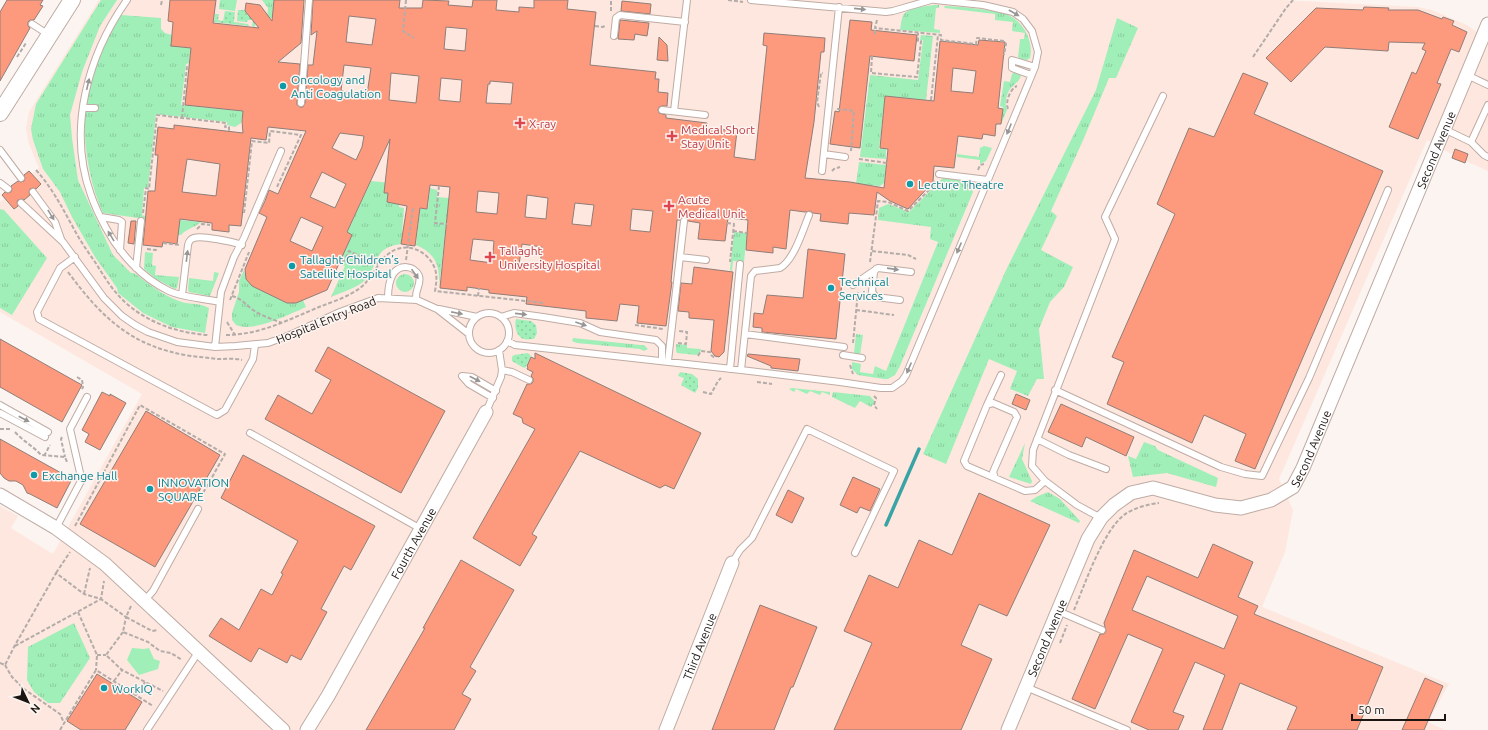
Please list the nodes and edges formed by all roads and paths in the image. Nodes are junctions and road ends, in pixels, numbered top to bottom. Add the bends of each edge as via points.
1 (72, 0) edge
2 (127, 0) edge
3 (162, 0) edge
4 (309, 0) edge
5 (406, 0) edge
6 (687, 0) edge
7 (728, 0) edge
8 (751, 0) edge
9 (931, 0) edge
10 (935, 0) edge
11 (1293, 0) edge
12 (743, 2) dead end
13 (983, 2) edge
14 (161, 5) dead end
15 (839, 7) junction
16 (876, 20) dead end
17 (685, 22) junction
18 (32, 24) dead end
19 (1488, 24) edge
20 (875, 28) junction
21 (918, 33) junction
22 (875, 34) dead end
23 (938, 35) junction
24 (50, 36) junction
25 (614, 36) dead end
26 (414, 38) dead end
27 (872, 56) dead end
28 (1004, 57) dead end
29 (1254, 57) dead end
30 (189, 66) dead end
31 (1035, 67) junction
32 (1024, 73) junction
33 (832, 74) junction
34 (1467, 75) junction
35 (1031, 76) junction
36 (1488, 85) edge
37 (1163, 96) dead end
38 (931, 100) dead end
39 (300, 102) dead end
40 (839, 102) dead end
41 (1488, 105) edge
42 (83, 108) junction
43 (95, 108) dead end
44 (820, 108) dead end
45 (662, 110) dead end
46 (674, 111) junction
47 (1008, 111) dead end
48 (0, 113) edge
49 (705, 115) dead end
50 (182, 118) junction
51 (1444, 129) junction
52 (229, 131) dead end
53 (1472, 142) junction
54 (0, 150) edge
55 (280, 151) dead end
56 (824, 154) junction
57 (852, 155) dead end
58 (845, 157) dead end
59 (1488, 157) edge
60 (858, 159) dead end
61 (987, 161) dead end
62 (887, 163) dead end
63 (844, 166) dead end
64 (822, 171) joint
65 (939, 174) joint
66 (21, 178) dead end
67 (975, 178) junction
68 (988, 180) junction
69 (0, 183) edge
70 (439, 186) dead end
71 (8, 189) dead end
72 (1388, 190) dead end
73 (33, 192) dead end
74 (21, 202) dead end
75 (413, 207) dead end
76 (809, 215) dead end
77 (100, 217) junction
78 (141, 221) joint
79 (684, 221) dead end
80 (727, 223) dead end
81 (446, 224) dead end
82 (733, 231) junction
83 (747, 232) dead end
84 (63, 242) junction
85 (163, 244) dead end
86 (181, 245) dead end
87 (242, 245) junction
88 (157, 247) dead end
89 (408, 247) junction
90 (138, 248) junction
91 (120, 250) junction
92 (872, 251) junction
93 (74, 257) junction
94 (680, 257) junction
95 (336, 258) dead end
96 (916, 259) dead end
97 (706, 260) dead end
98 (378, 264) junction
99 (740, 264) dead end
100 (406, 267) junction
101 (136, 268) junction
102 (877, 269) junction
103 (739, 272) junction
104 (911, 272) dead end
105 (860, 281) junction
106 (853, 285) dead end
107 (479, 288) dead end
108 (182, 295) junction
109 (232, 296) dead end
110 (478, 296) junction
111 (388, 298) junction
112 (417, 300) junction
113 (900, 300) dead end
114 (220, 302) junction
115 (544, 303) dead end
116 (437, 308) junction
117 (856, 310) junction
118 (894, 315) dead end
119 (477, 317) junction
120 (501, 317) junction
121 (282, 323) junction
122 (635, 326) dead end
123 (272, 328) dead end
124 (672, 330) junction
125 (469, 334) junction
126 (745, 334) junction
127 (507, 341) junction
128 (255, 345) junction
129 (215, 347) junction
130 (675, 347) dead end
131 (844, 347) dead end
132 (499, 350) junction
133 (843, 355) dead end
134 (691, 356) dead end
135 (851, 356) junction
136 (720, 358) dead end
137 (862, 358) dead end
138 (665, 361) junction
139 (730, 369) junction
140 (502, 370) junction
141 (741, 370) junction
142 (1001, 375) dead end
143 (856, 376) dead end
144 (724, 377) dead end
145 (529, 380) dead end
146 (755, 381) dead end
147 (774, 384) dead end
148 (1055, 390) junction
149 (496, 391) junction
150 (703, 392) dead end
151 (872, 395) dead end
152 (87, 397) dead end
153 (493, 398) junction
154 (987, 405) junction
155 (0, 406) edge
156 (877, 409) dead end
157 (486, 412) joint
158 (0, 413) edge
159 (0, 429) edge
160 (250, 433) dead end
161 (1037, 439) junction
162 (69, 467) dead end
163 (1106, 469) dead end
164 (995, 478) junction
165 (1045, 481) junction
166 (202, 494) dead end
167 (0, 495) edge
168 (1164, 503) dead end
169 (198, 509) dead end
170 (1101, 518) junction
171 (75, 526) dead end
172 (56, 528) junction
173 (421, 529) junction
174 (70, 552) dead end
175 (855, 553) dead end
176 (732, 563) joint
177 (90, 568) dead end
178 (56, 573) junction
179 (104, 581) dead end
180 (84, 594) junction
181 (101, 599) junction
182 (145, 600) junction
183 (131, 606) dead end
184 (1058, 611) junction
185 (78, 612) junction
186 (126, 617) junction
187 (1071, 617) junction
188 (158, 630) dead end
189 (1102, 630) dead end
190 (123, 632) junction
191 (1059, 644) dead end
192 (14, 647) junction
193 (199, 651) junction
194 (97, 655) junction
195 (106, 655) junction
196 (184, 661) dead end
197 (0, 663) edge
198 (5, 665) junction
199 (96, 670) junction
200 (122, 670) junction
201 (114, 681) junction
202 (145, 682) junction
203 (1026, 687) junction
204 (163, 691) dead end
205 (136, 695) junction
206 (153, 706) dead end
207 (64, 723) junction
208 (60, 730) edge
209 (147, 730) edge
210 (283, 730) edge
211 (307, 730) edge
212 (666, 730) edge
213 (1008, 730) edge
214 (1127, 730) edge

1 - 24 street
42 -> 2 lane via 98,50
3 - 14 path
4 - 39 lane
5 - 26 path via 403,31
6 - 17 lane
7 - 12 path
8 - 15 lane
15 -> 9 lane via 886,12
10 - 13 lane
11 - 29 path
13 -> 31 lane via 1010,10 1029,26 1035,37 1038,52
15 - 33 lane
16 - 20 path
17 - 25 lane via 620,15 616,18
17 - 46 lane
18 - 24 lane
19 - 34 street, Second Avenue
20 - 21 path
20 - 22 path
21 - 23 path
21 - 27 path via 918,41 921,42 917,77 871,73
23 - 28 path via 941,35 941,40 976,44 977,38 1004,41
23 - 38 path
24 - 48 street
30 - 50 path
31 - 32 lane via 1012,60 1012,68
31 - 35 lane
32 - 35 lane
32 - 47 path via 1019,84 1011,90 1007,103
33 - 44 path via 821,73 817,102
33 - 56 lane
34 - 36 lane
34 - 51 street, Second Avenue
35 -> 68 lane
37 - 148 lane via 1105,217 1114,239
40 - 57 path via 838,109 854,111
41 - 53 lane
42 - 43 lane
42 - 77 lane via 81,123 84,166 90,193
45 - 46 lane
46 - 49 lane
50 - 52 path via 226,123 225,127 229,127
50 - 78 path via 157,116 149,189 146,188 143,214 146,214 145,221
51 - 53 lane
51 - 170 street, Second Avenue via 1293,487 1271,500 1241,508 1215,505 1153,488 1131,493
53 - 59 lane
54 - 66 lane
55 - 87 lane
56 - 58 lane
56 - 64 lane
60 - 62 path
61 - 67 path via 980,165
63 - 64 path via 832,172
65 - 67 lane
65 - 92 path via 933,186 908,211 888,202 878,201
67 - 68 lane
68 -> 141 lane via 906,375 898,385 881,388
69 - 71 lane
70 - 81 path via 435,223
72 - 148 lane via 1309,378 1262,476 1221,467
73 -> 84 lane, Hospital Entry Road via 55,222
74 - 84 lane, Hospital Entry Road
75 - 89 path
76 - 126 lane via 795,250 783,266 755,271 751,276
91 -> 77 lane
77 - 91 lane via 122,222
78 - 90 lane
79 - 94 lane
80 - 82 path via 734,224
82 - 83 path
82 - 103 path via 729,271
84 - 93 lane, Hospital Entry Road
85 - 86 path
108 -> 87 lane via 188,245 191,240 196,237
87 - 114 lane via 228,272
88 - 90 path via 156,250
89 - 98 path via 397,249
89 - 100 path
89 - 110 path via 418,249 432,263 436,272 435,291
90 - 101 lane
91 - 101 lane
92 - 96 path via 908,255
92 - 105 path via 869,268 860,275
93 - 128 lane via 60,268 37,312 39,319 217,415 225,410 252,360
93 - 129 lane, Hospital Entry Road via 104,298 135,326 177,342
94 - 97 lane
94 - 124 lane
95 - 98 path via 344,261 349,251
98 - 121 path via 372,276 359,289
99 - 103 lane
100 - 111 lane via 394,272 388,288
100 -> 112 lane via 411,268 420,281
101 - 108 lane via 148,279
102 -> 104 lane
102 - 105 lane
102 - 113 lane via 874,272 873,295
103 - 139 lane
105 - 106 lane
105 - 117 path
107 - 110 path
108 - 114 lane
109 - 121 path
110 - 115 path
111 - 112 lane, Hospital Entry Road
111 - 128 lane, Hospital Entry Road via 378,298 360,304 279,340
112 - 116 lane, Hospital Entry Road
114 - 129 lane
116 -> 119 lane, Hospital Entry Road
116 - 125 lane, Hospital Entry Road
117 - 118 path
117 - 135 path
119 - 120 lane via 489,313
119 - 125 lane via 470,327
120 - 127 lane via 508,327
120 -> 138 lane via 514,314 580,322 600,332 656,340 662,346
121 - 123 path
122 - 124 path
124 - 130 path via 688,332 686,344 675,342
124 - 138 lane
125 - 132 lane via 470,341 479,351 492,353
126 - 131 lane
126 - 141 lane
127 - 132 lane
127 - 138 lane via 515,345
128 - 129 lane, Hospital Entry Road
132 - 140 lane, Fourth Avenue
133 - 135 lane
134 - 136 path via 698,357 701,350
135 - 137 lane
135 - 143 path via 851,371
138 - 139 lane
139 - 141 lane
140 - 145 lane
140 - 149 lane, Fourth Avenue
142 - 154 lane
144 - 150 path via 718,381 711,394
146 - 147 path
148 - 161 lane
149 - 153 lane, Fourth Avenue
153 -> 149 lane via 469,384 462,376 472,377
151 - 156 path via 876,398 874,405
152 - 172 lane via 70,429 81,481
153 - 157 lane, Fourth Avenue
154 - 164 lane via 964,461 967,466
154 - 164 lane via 993,403 1014,412 1017,417 993,472
155 -> 158 lane via 47,434
157 - 173 street, Fourth Avenue
159 - 162 path via 13,430 43,456 65,457
160 - 173 lane
161 - 163 lane
161 - 165 lane via 1032,466
164 - 165 lane via 1025,491 1035,490
165 - 170 lane via 1077,505
166 - 171 path via 224,454 140,405
167 - 172 street
168 - 187 path via 1148,504 1125,514 1108,533
169 - 182 lane via 153,592
170 - 184 street, Second Avenue via 1088,539
172 - 182 street via 105,564
173 - 211 street, Fourth Avenue
174 - 178 path
175 - 176 lane via 894,471 807,429 752,538
176 - 212 street, Third Avenue
177 - 180 path
178 - 180 path
178 - 192 path
179 - 181 path
180 - 181 path
181 - 185 path
181 - 186 path
182 - 193 street
183 - 186 path
184 - 187 lane
184 - 203 street, Second Avenue
185 - 192 path
185 - 194 path
186 - 188 path via 152,631
186 - 190 path
187 - 189 lane
187 - 191 path
190 - 195 path
190 - 196 path
192 - 198 path
193 - 209 lane
193 - 210 street
194 - 195 path
194 - 199 path
195 - 200 path
197 - 198 path
198 - 207 path via 24,689 60,714
199 - 201 path
199 - 207 path
200 - 201 path
200 - 202 path
201 - 205 path
202 - 204 path
202 - 205 path
203 - 213 street, Second Avenue
203 - 214 lane
205 - 206 path
207 - 208 path

